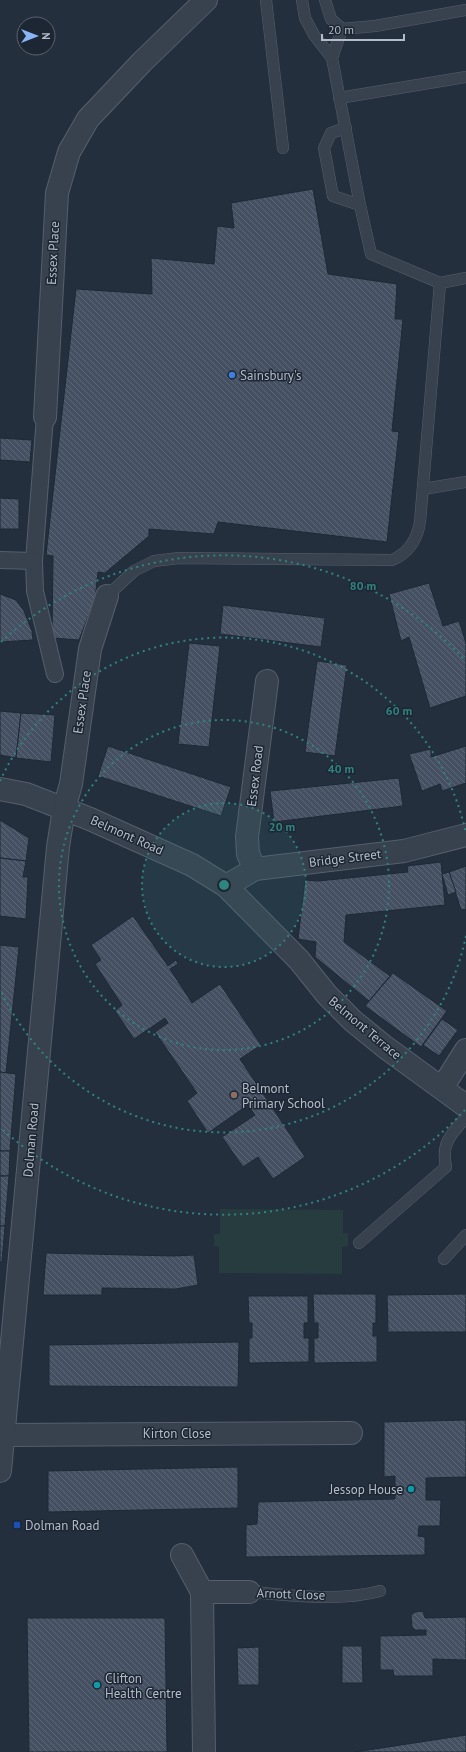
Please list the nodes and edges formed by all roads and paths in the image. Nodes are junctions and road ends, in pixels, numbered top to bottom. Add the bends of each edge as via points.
1 (206, 0) edge
2 (266, 0) edge
3 (302, 0) edge
4 (325, 0) edge
5 (466, 10) edge
6 (342, 29) junction
7 (332, 58) junction
8 (466, 77) edge
9 (339, 98) junction
10 (346, 128) junction
11 (283, 148) dead end
12 (360, 205) junction
13 (466, 278) edge
14 (440, 283) junction
15 (45, 417) joint
16 (466, 482) edge
17 (423, 489) junction
18 (0, 560) edge
19 (34, 561) junction
20 (107, 596) joint
21 (55, 674) dead end
22 (267, 681) dead end
23 (0, 788) edge
24 (64, 809) junction
25 (466, 835) edge
26 (255, 869) junction
27 (226, 886) junction
28 (242, 903) joint
29 (466, 1050) edge
30 (442, 1088) junction
31 (466, 1106) edge
32 (466, 1117) edge
33 (466, 1236) edge
34 (359, 1243) dead end
35 (444, 1258) dead end
36 (351, 1433) dead end
37 (4, 1435) junction
38 (0, 1471) edge
39 (182, 1555) dead end
40 (380, 1591) dead end
41 (202, 1592) junction
42 (249, 1592) joint
43 (204, 1752) edge

1 - 15 street, Essex Place via 88,119 69,152 57,193
2 - 11 lane
3 - 7 lane via 305,18 314,36
4 - 6 lane via 331,19
5 - 6 lane via 375,26
6 - 7 lane
7 - 9 lane
8 - 9 lane
9 - 10 lane
10 - 12 lane
10 - 12 lane via 332,133 324,148 333,196
12 - 14 lane via 371,254
13 - 14 lane
14 - 17 lane
15 - 19 street, Essex Place
16 - 17 lane
17 - 20 lane via 418,535 401,556 392,560 165,559 154,561 134,571
18 - 19 street
19 - 21 street, Essex Place via 35,592
20 - 24 street, Essex Place via 90,649
22 - 26 street, Essex Road via 247,837 248,854
23 - 24 street, Belmont Road via 26,794
24 - 27 street, Belmont Road via 192,865
24 - 37 street, Dolman Road via 58,846
25 - 26 street, Bridge Street via 404,851
26 - 27 street, Bridge Street
27 - 28 street, Belmont Road
28 - 30 street, Belmont Terrace via 299,960 327,995 354,1021
29 - 30 street
30 - 31 street, Belmont Terrace
32 - 34 lane via 449,1138 443,1153 446,1167
33 - 35 lane
36 - 37 street, Kirton Close
37 - 38 street, Dolman Road
39 - 41 street
40 - 42 lane, Arnott Close via 364,1595 303,1596
41 - 42 street, Arnott Close
41 - 43 street

